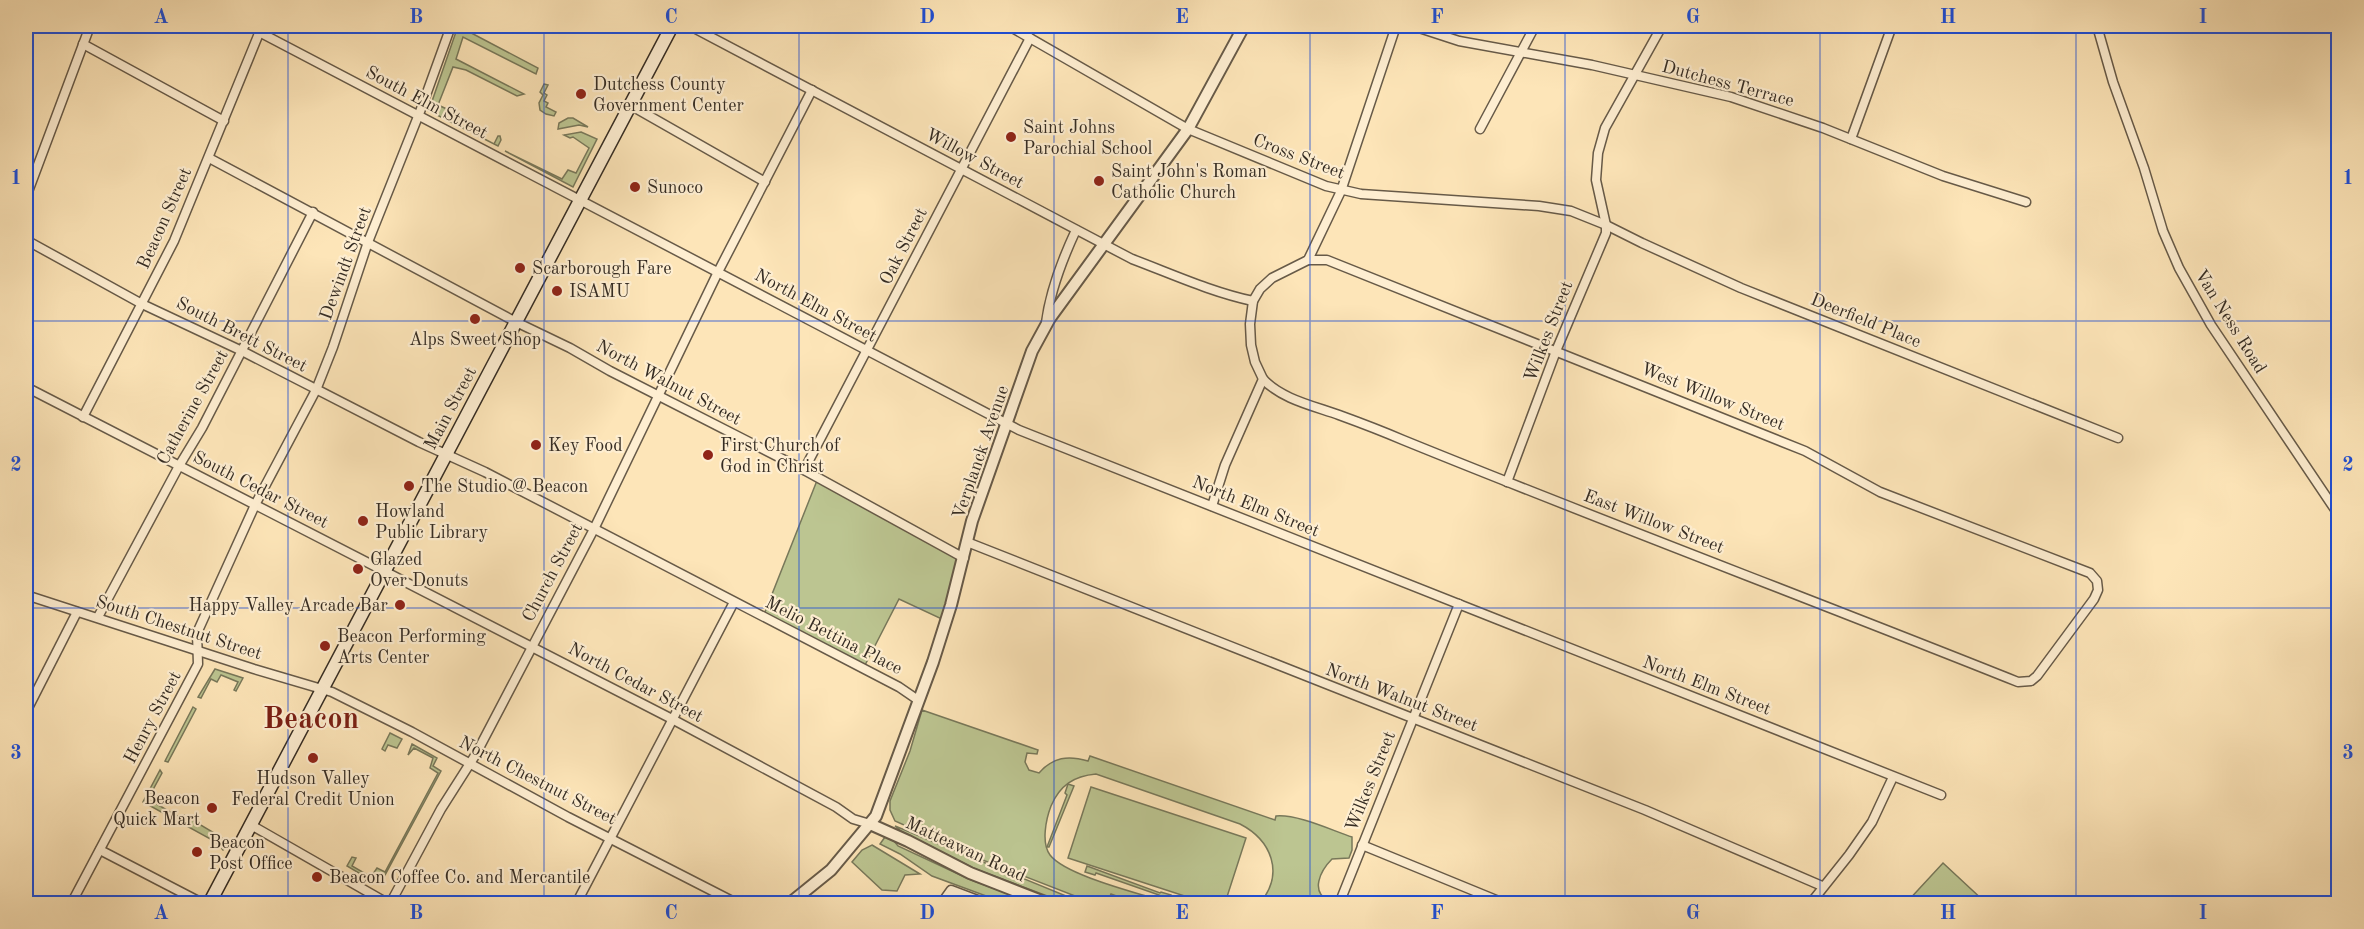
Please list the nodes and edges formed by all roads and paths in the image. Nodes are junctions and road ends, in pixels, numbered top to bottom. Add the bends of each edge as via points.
1 (90, 26) edge
2 (451, 26) edge
3 (672, 26) edge
4 (690, 26) edge
5 (1009, 26) edge
6 (1244, 26) edge
7 (1396, 26) edge
8 (1413, 26) edge
9 (1535, 26) edge
10 (1662, 26) edge
11 (1892, 26) edge
12 (2097, 26) edge
13 (261, 29) edge
14 (1030, 38) junction
15 (82, 44) junction
16 (1520, 54) junction
17 (1634, 75) junction
18 (812, 90) junction
19 (630, 105) junction
20 (418, 116) junction
21 (224, 121) junction
22 (1188, 129) junction
23 (1480, 129) dead end
24 (1851, 139) junction
25 (208, 158) junction
26 (962, 170) junction
27 (765, 182) junction
28 (1341, 191) junction
29 (26, 197) edge
30 (580, 201) junction
31 (2026, 202) dead end
32 (313, 212) junction
33 (1606, 225) junction
34 (1076, 230) junction
35 (26, 240) edge
36 (368, 242) junction
37 (1105, 244) junction
38 (1308, 260) junction
39 (718, 272) junction
40 (1253, 301) junction
41 (142, 304) junction
42 (516, 322) junction
43 (1046, 326) junction
44 (242, 351) junction
45 (867, 351) junction
46 (1556, 351) junction
47 (1263, 379) junction
48 (26, 387) edge
49 (316, 390) junction
50 (660, 395) junction
51 (83, 417) junction
52 (1006, 424) junction
53 (2118, 438) dead end
54 (446, 454) junction
55 (179, 466) junction
56 (804, 470) junction
57 (1507, 482) junction
58 (255, 505) junction
59 (1212, 506) junction
60 (2338, 514) edge
61 (594, 529) junction
62 (968, 542) junction
63 (964, 558) junction
64 (385, 570) junction
65 (26, 595) edge
66 (734, 602) junction
67 (1459, 604) junction
68 (77, 612) junction
69 (98, 617) junction
70 (531, 646) junction
71 (198, 650) junction
72 (2037, 676) joint
73 (322, 690) junction
74 (918, 700) junction
75 (26, 711) edge
76 (672, 719) junction
77 (1413, 719) junction
78 (469, 764) junction
79 (1893, 777) junction
80 (1941, 795) dead end
81 (870, 824) junction
82 (251, 825) junction
83 (611, 837) junction
84 (1362, 846) junction
85 (100, 850) junction
86 (1822, 886) junction
87 (71, 903) edge
88 (204, 903) edge
89 (209, 903) edge
90 (389, 903) edge
91 (576, 903) edge
92 (738, 903) edge
93 (789, 903) edge
94 (941, 903) edge
95 (988, 903) edge
96 (1049, 903) edge
97 (1339, 903) edge
98 (1506, 903) edge
99 (1810, 903) edge

1 - 15 street
2 - 20 street, Dewindt Street
3 - 19 main road, Main Street
4 - 18 street, Willow Street
5 - 14 street, Cross Street
6 - 22 street, Verplanck Avenue
7 - 28 street
8 - 16 street, Dutchess Terrace
9 - 16 street
10 - 17 street
11 - 24 street
12 - 60 street, Van Ness Road via 2163,231 2180,268 2211,325
13 - 20 street, South Elm Street
13 - 21 street, Beacon Street
14 - 22 street, Cross Street
14 - 26 street, Oak Street
15 - 21 street
15 - 29 street
16 - 17 street, Dutchess Terrace
16 - 23 street
17 - 24 street, Dutchess Terrace via 1731,97
17 - 33 street via 1605,129 1598,153 1596,180
18 - 26 street, Willow Street
18 - 27 street, Church Street
19 - 27 street
19 - 30 main road, Main Street
20 - 30 street, South Elm Street
20 - 36 street, Dewindt Street
21 - 25 street, Beacon Street
22 - 28 street, Cross Street
22 - 37 street, Verplanck Avenue
24 - 31 street, Dutchess Terrace via 1943,176
25 - 32 street, North Walnut Street
25 - 41 street, Beacon Street via 174,241
26 - 34 street, Willow Street
26 - 45 street, Oak Street
27 - 39 street, Church Street
28 - 33 street, Cross Street via 1539,206 1571,211
28 - 38 street
30 - 39 street, North Elm Street
30 - 42 main road, Main Street
32 - 36 street, North Walnut Street
32 - 44 street, Catherine Street
33 - 46 street, Wilkes Street
33 - 53 street, Deerfield Place via 1741,288
34 - 37 street, Willow Street
34 - 43 street via 1063,256
35 - 41 street, South Brett Street
36 - 42 street, North Walnut Street
36 - 49 street, Dewindt Street
37 - 40 street, Willow Street via 1198,285
37 - 43 street, Verplanck Avenue
38 - 40 street via 1272,278
38 - 46 street, West Willow Street via 1327,260
39 - 45 street, North Elm Street
39 - 50 street, Church Street
40 - 47 street via 1251,345
41 - 44 street, South Brett Street
41 - 51 street, Beacon Street
42 - 50 street, North Walnut Street
42 - 54 main road, Main Street
43 - 52 street, Verplanck Avenue via 1032,351
44 - 49 street, South Brett Street
44 - 55 street, Catherine Street
45 - 52 street, North Elm Street
45 - 56 street, Oak Street
46 - 57 street, Wilkes Street
46 - 72 street, West Willow Street via 1805,451 1880,492 2090,573 2097,581 2094,599
47 - 57 street, East Willow Street via 1287,396
47 - 59 street
48 - 51 street, South Cedar Street
49 - 54 street, South Brett Street
49 - 58 street, Dewindt Street
50 - 56 street, North Walnut Street
50 - 61 street, Church Street
51 - 55 street, South Cedar Street
52 - 59 street, North Elm Street
52 - 62 street, Verplanck Avenue
54 - 61 street, South Brett Street
54 - 64 main road, Main Street
55 - 58 street, South Cedar Street
55 - 69 street, Catherine Street
56 - 63 street, North Walnut Street
57 - 72 street, East Willow Street via 2018,682
58 - 64 street, South Cedar Street
58 - 71 street, Henry Street via 197,633
59 - 67 street, North Elm Street
61 - 66 street, Melio Bettina Place
61 - 70 street, Church Street
62 - 63 street, Verplanck Avenue
62 - 77 street, North Walnut Street
63 - 74 street, Verplanck Avenue
64 - 70 street, North Cedar Street
64 - 73 main road, Main Street
65 - 68 street, South Chestnut Street
66 - 74 street, Melio Bettina Place
66 - 76 street
67 - 77 street, Wilkes Street
67 - 79 street, North Elm Street
68 - 69 street, South Chestnut Street
68 - 75 street
69 - 71 street, South Chestnut Street
70 - 76 street, North Cedar Street
70 - 78 street, Church Street
71 - 73 street, South Chestnut Street
71 - 85 street, Henry Street via 198,664
73 - 78 street, North Chestnut Street via 335,693
73 - 82 main road, Main Street
74 - 81 street, Verplanck Avenue
76 - 81 street, North Cedar Street via 853,819
76 - 83 street
77 - 84 street, Wilkes Street
77 - 86 street, North Walnut Street via 1645,810
78 - 83 street, North Chestnut Street
78 - 90 street, Church Street
79 - 80 street, North Elm Street
79 - 86 street via 1872,822
81 - 93 street, Verplanck Avenue via 831,870
81 - 96 street, Matteawan Road via 970,873
82 - 89 main road, Main Street
82 - 90 street
83 - 91 street
83 - 92 street, North Chestnut Street
84 - 97 street, Wilkes Street
84 - 98 street
85 - 87 street, Henry Street
85 - 88 street
86 - 99 street
94 - 95 street via 951,890

